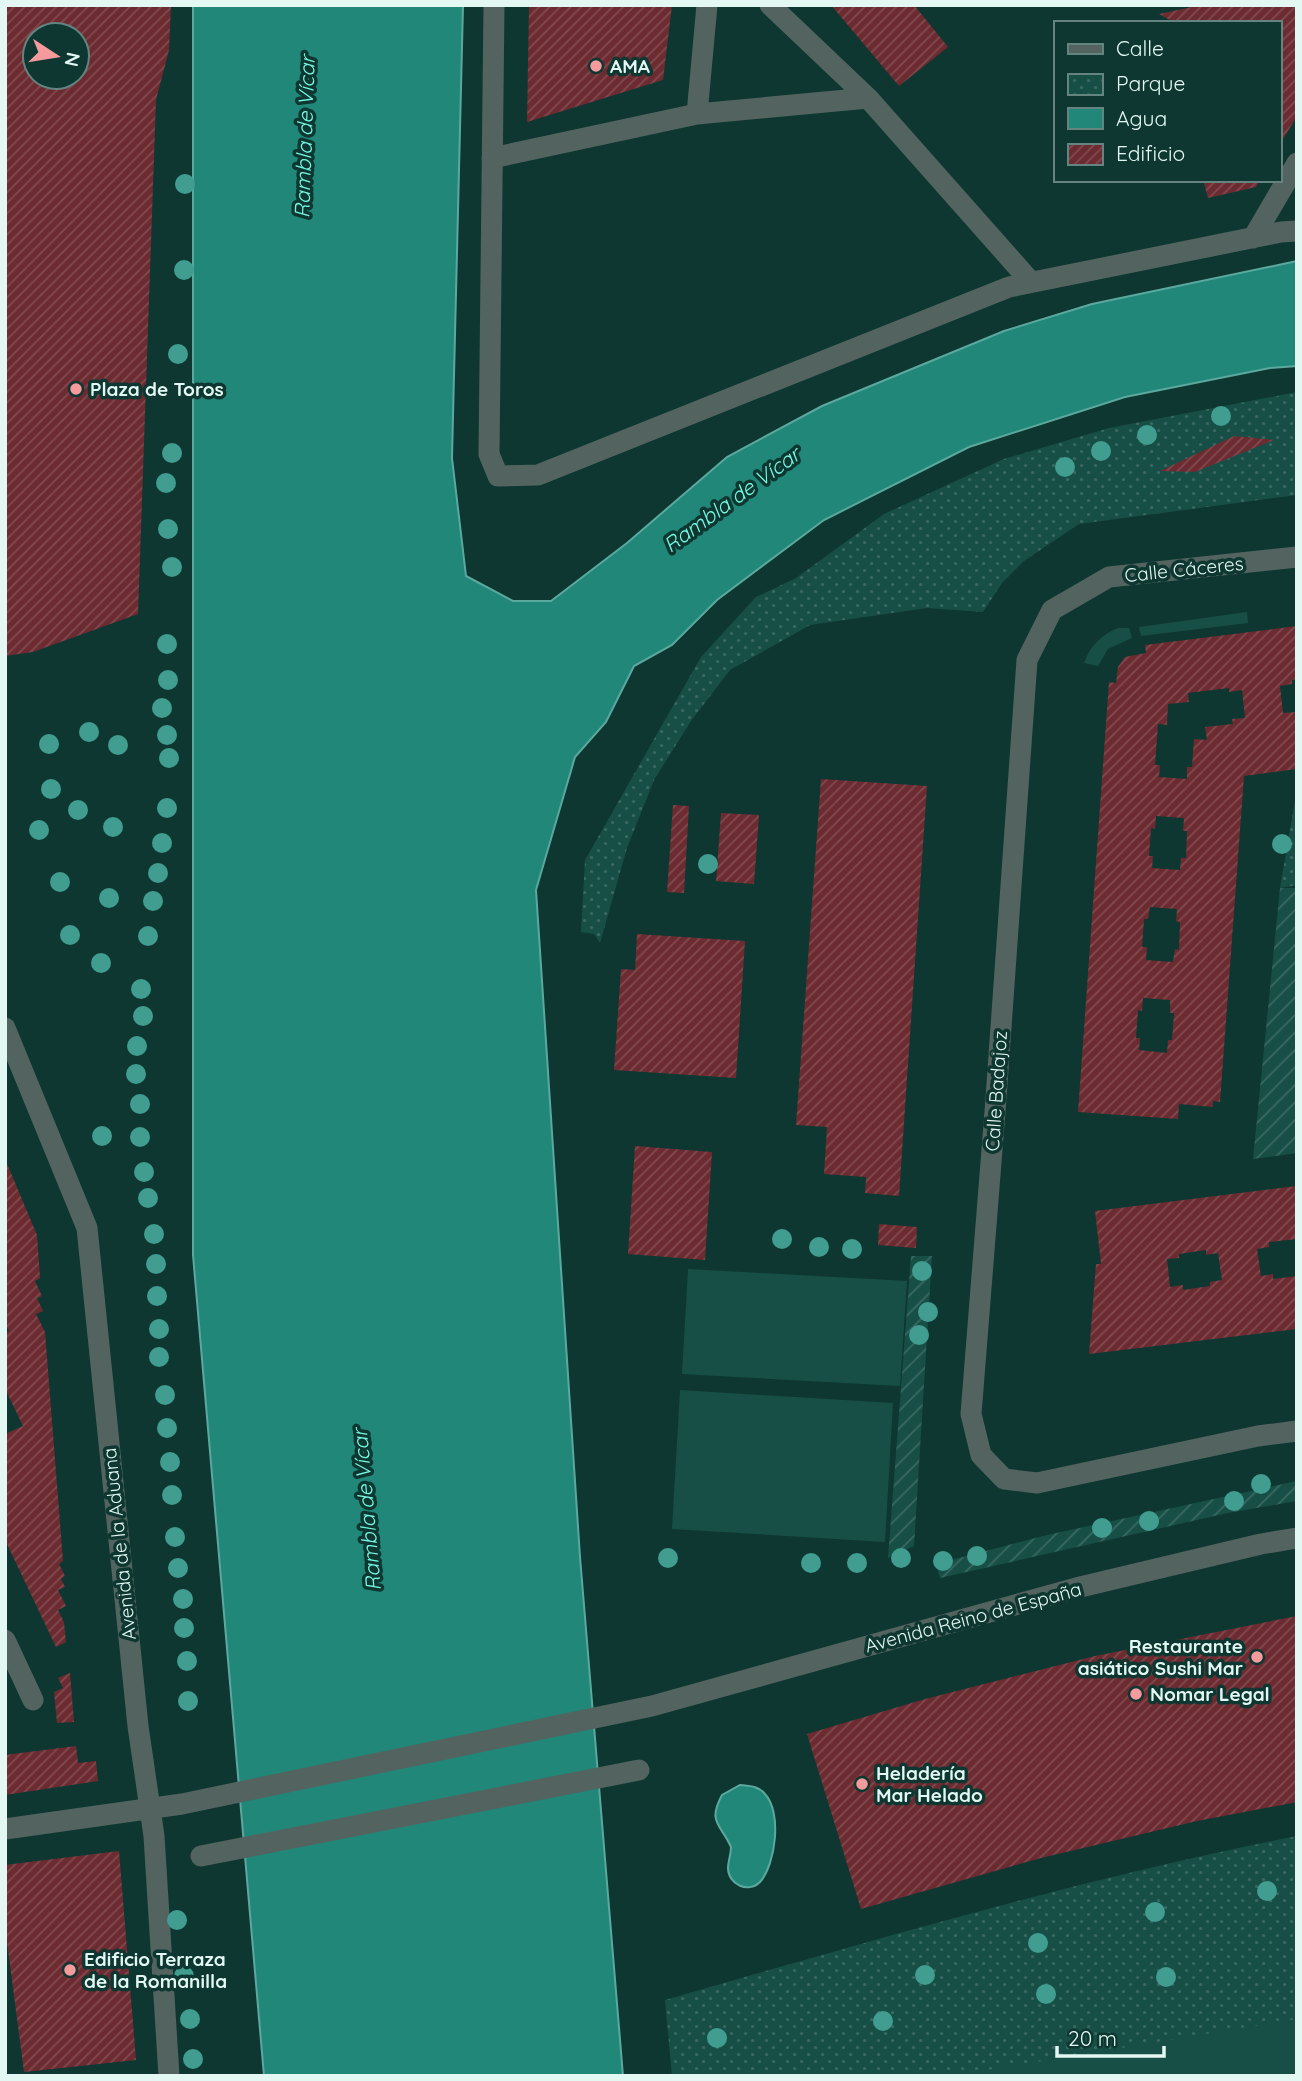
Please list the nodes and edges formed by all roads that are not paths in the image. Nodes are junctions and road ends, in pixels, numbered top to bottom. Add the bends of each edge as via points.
1 (495, 5) edge
2 (707, 5) edge
3 (770, 5) edge
4 (868, 98) junction
5 (697, 114) junction
6 (492, 158) junction
7 (1297, 163) edge
8 (1297, 231) edge
9 (1253, 238) junction
10 (1031, 282) junction
11 (1297, 557) edge
12 (1027, 660) joint
13 (5, 1028) edge
14 (1297, 1431) edge
15 (1297, 1538) edge
16 (5, 1640) edge
17 (33, 1700) dead end
18 (639, 1770) dead end
19 (150, 1808) junction
20 (5, 1829) edge
21 (201, 1856) dead end
22 (169, 2076) edge

1 - 6 street
2 - 5 street
3 - 4 street
4 - 5 street
4 - 10 street
5 - 6 street
6 - 10 street via 489,454 498,476 538,475
7 - 9 street
8 - 9 street
9 - 10 street
11 - 12 street, Calle Cáceres via 1109,578 1052,610
12 - 14 street, Calle Badajoz via 971,1414 981,1455 1004,1479 1037,1483
13 - 19 street, Avenida de la Aduana via 87,1228
15 - 19 street, Avenida Reino de España via 1076,1588 652,1706
16 - 17 street
18 - 21 street
19 - 20 street, Avenida Reino de España
19 - 22 street, Avenida de la Aduana

